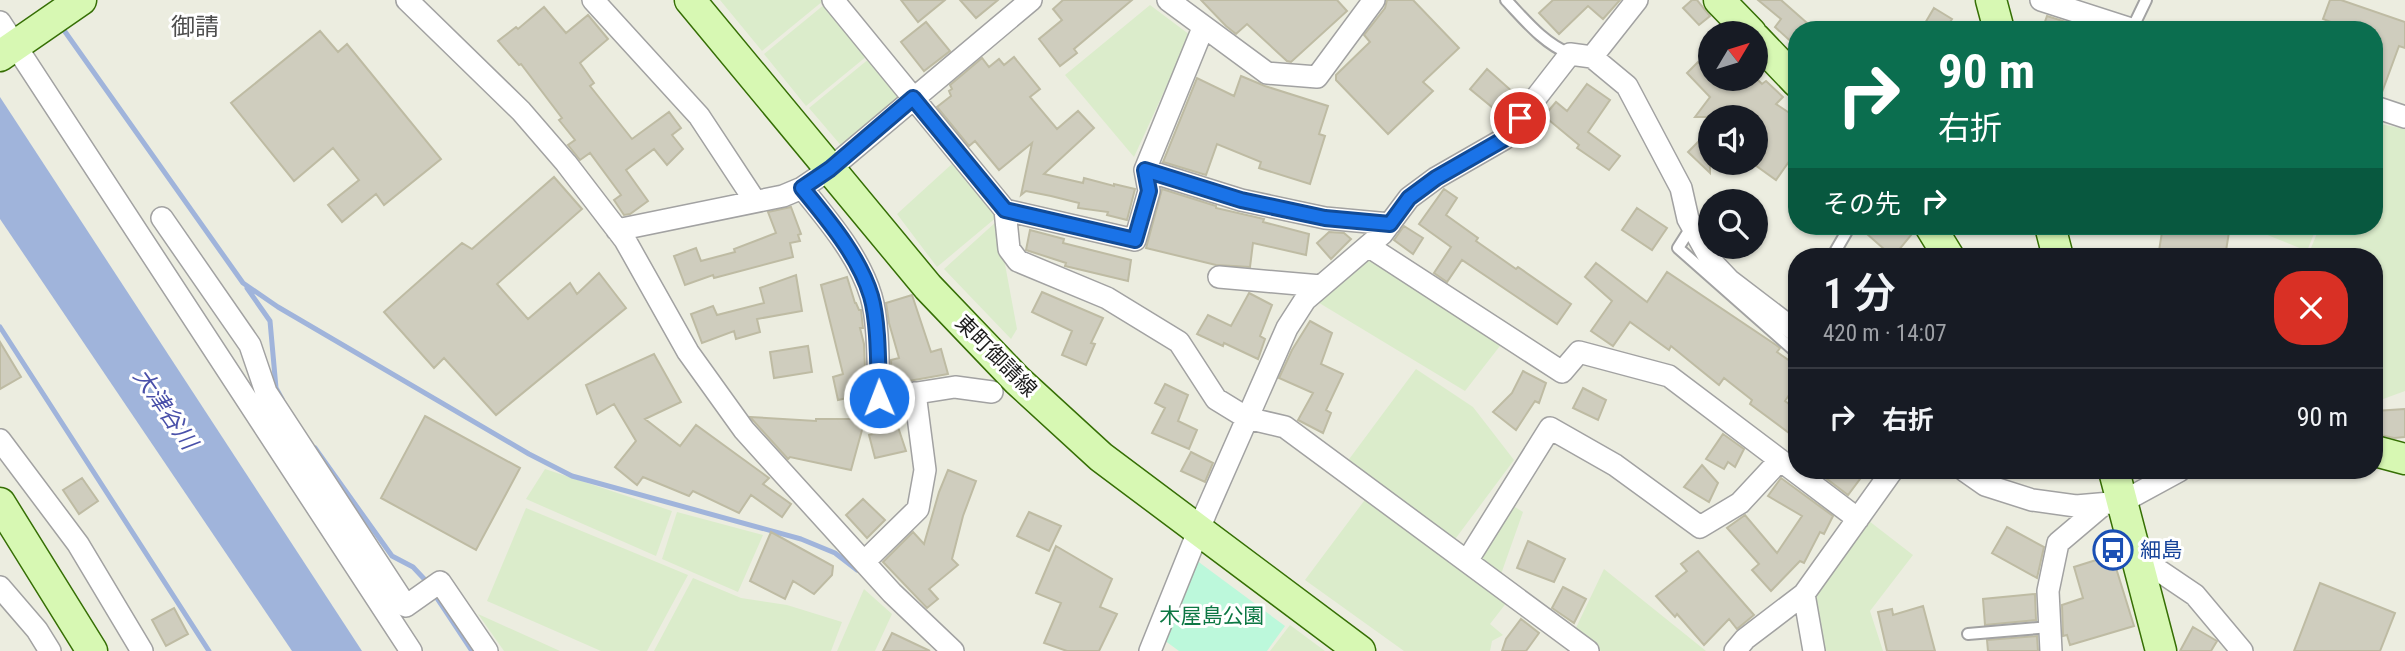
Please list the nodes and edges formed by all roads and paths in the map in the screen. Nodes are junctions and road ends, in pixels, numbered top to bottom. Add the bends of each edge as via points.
1 (81, 0) edge
2 (407, 0) edge
3 (593, 0) edge
4 (690, 0) edge
5 (833, 0) edge
6 (1031, 0) edge
7 (1168, 0) edge
8 (1374, 0) edge
9 (1506, 0) edge
10 (1637, 0) edge
11 (1719, 0) edge
12 (1991, 0) edge
13 (2041, 0) edge
14 (2146, 0) edge
15 (1739, 21) edge
16 (1997, 21) edge
17 (2108, 21) edge
18 (2137, 21) edge
19 (1203, 28) junction
20 (5, 41) edge
21 (1768, 52) edge
22 (1570, 54) junction
23 (1592, 57) junction
24 (1788, 73) edge
25 (913, 98) junction
26 (2383, 110) edge
27 (2405, 117) edge
28 (830, 169) junction
29 (1145, 170) junction
30 (802, 188) junction
31 (755, 201) junction
32 (1005, 210) junction
33 (162, 218) dead end
34 (1390, 224) junction
35 (1692, 226) junction
36 (617, 230) junction
37 (1368, 246) junction
38 (1219, 276) dead end
39 (1321, 286) junction
40 (1788, 321) edge
41 (207, 338) junction
42 (250, 345) junction
43 (1788, 345) edge
44 (992, 392) dead end
45 (915, 393) junction
46 (1248, 418) junction
47 (0, 440) edge
48 (2383, 453) edge
49 (2405, 459) edge
50 (1780, 460) junction
51 (1788, 466) edge
52 (1805, 479) edge
53 (1886, 479) edge
54 (1995, 479) edge
55 (2114, 479) edge
56 (2162, 479) edge
57 (0, 503) edge
58 (2113, 503) junction
59 (1858, 519) junction
60 (1198, 529) junction
61 (1467, 561) junction
62 (864, 562) junction
63 (2138, 562) junction
64 (0, 587) edge
65 (1804, 594) junction
66 (397, 611) junction
67 (2050, 627) junction
68 (1968, 635) dead end
69 (1154, 649) edge
70 (50, 651) edge
71 (92, 651) edge
72 (142, 651) edge
73 (411, 651) edge
74 (487, 651) edge
75 (953, 651) edge
76 (1360, 651) edge
77 (1588, 651) edge
78 (1735, 651) edge
79 (1814, 651) edge
80 (2051, 651) edge
81 (2161, 651) edge
82 (2242, 651) edge

1 - 20 street
2 - 36 street via 521,111
3 - 31 street via 699,116
4 - 28 street, 東町御請線
5 - 25 street
6 - 25 street
7 - 19 street
8 - 19 street via 1317,76 1267,73
9 - 22 lane via 1540,36
10 - 23 street
11 - 15 street
12 - 16 street
13 - 17 street
14 - 18 lane
19 - 29 street
20 - 41 street
21 - 24 street
22 - 23 street
22 - 34 street via 1504,139 1418,191
23 - 35 street via 1633,96 1681,188
25 - 28 street
25 - 32 street
26 - 27 street
28 - 30 street
28 - 60 street, 東町御請線 via 929,287 1017,380 1101,457
29 - 32 street via 1149,191 1135,240
29 - 34 street via 1241,200 1325,218
30 - 31 street via 783,197
30 - 45 street via 855,260 872,297 879,398
31 - 36 street
32 - 46 street via 1009,249 1018,261 1107,298 1179,342 1216,399
33 - 42 street
34 - 37 street
35 - 40 street via 1729,280
35 - 43 lane via 1678,248
36 - 62 street via 688,352 744,430
37 - 39 street
37 - 50 street via 1562,372 1578,352 1669,376
38 - 39 street
39 - 46 street via 1305,300 1287,328
41 - 42 street
41 - 66 street
42 - 66 street via 267,392
44 - 45 street via 955,387
45 - 62 street via 925,470 918,509
46 - 60 street
46 - 61 street via 1285,427
47 - 72 street via 78,544
48 - 49 street
50 - 51 street
50 - 61 street via 1740,503 1700,527 1615,465 1550,428
52 - 59 street
53 - 59 street
54 - 58 street via 2032,499 2076,506
55 - 58 street
56 - 58 street
57 - 71 street
58 - 63 street
58 - 67 street via 2058,544 2048,592
59 - 65 street
60 - 69 street
60 - 76 street, 東町御請線
61 - 77 street
62 - 75 street
63 - 81 street
63 - 82 street via 2195,595
64 - 70 street
65 - 78 street
65 - 79 street
66 - 73 street
66 - 74 street via 440,582
67 - 68 lane
67 - 80 street

